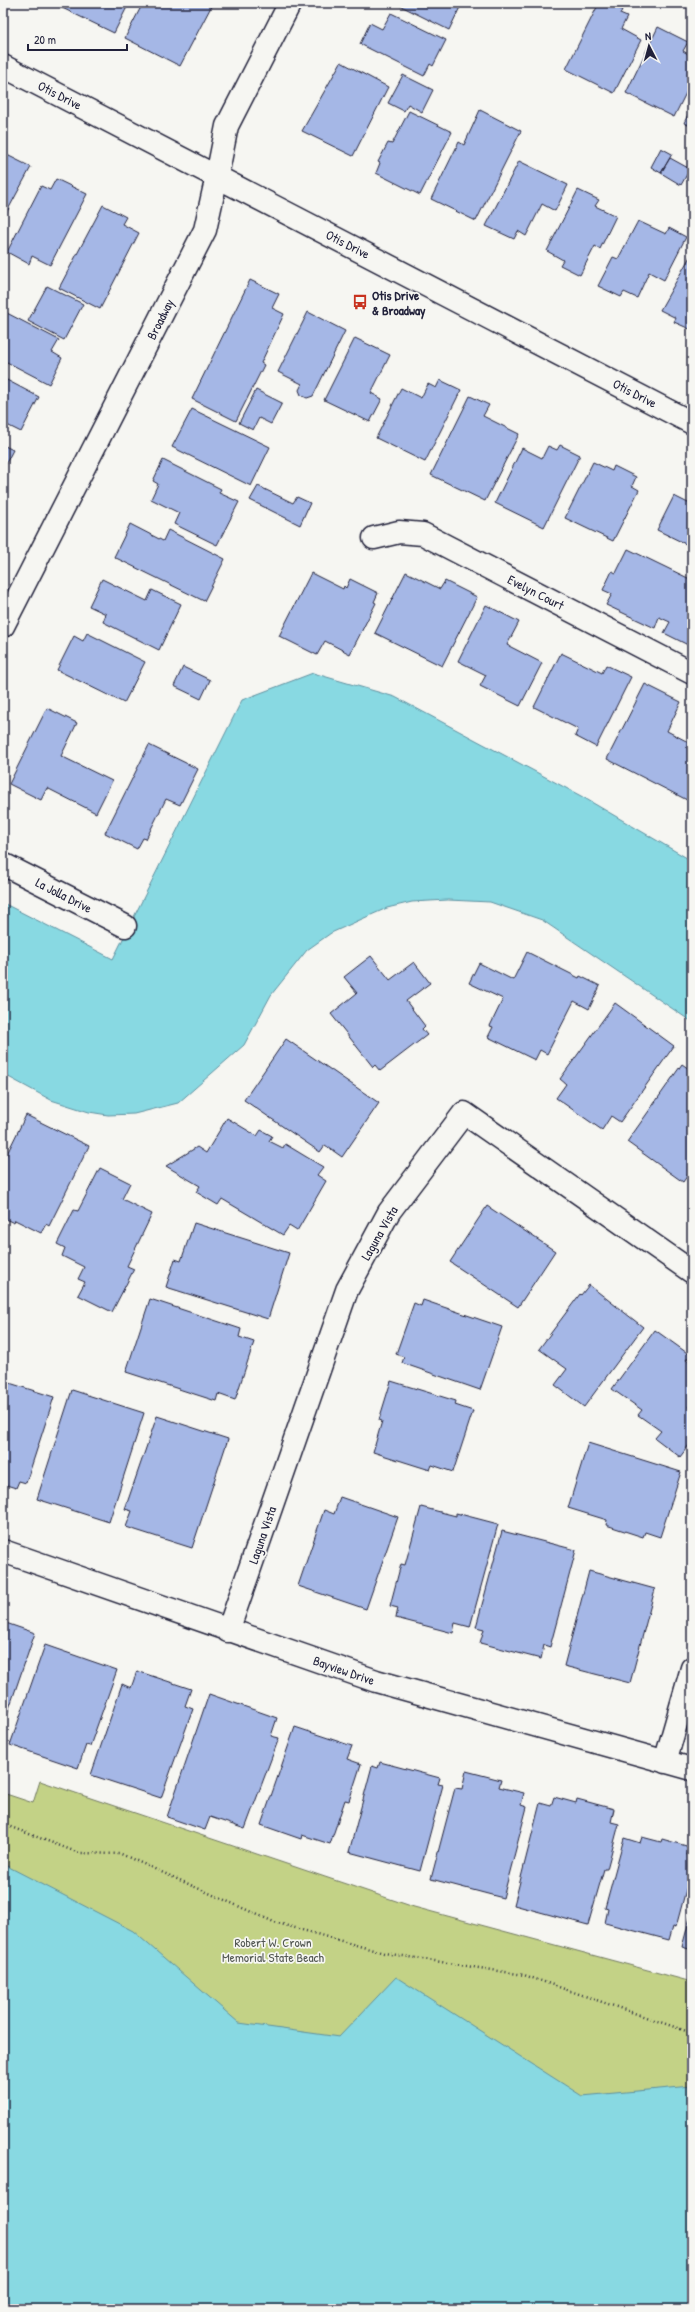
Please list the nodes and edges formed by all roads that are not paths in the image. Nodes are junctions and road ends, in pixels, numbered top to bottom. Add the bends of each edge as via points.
1 (290, 3) edge
2 (3, 66) edge
3 (217, 176) junction
4 (692, 423) edge
5 (374, 538) dead end
6 (3, 626) edge
7 (692, 673) edge
8 (3, 864) edge
9 (125, 926) dead end
10 (692, 1272) edge
11 (3, 1551) edge
12 (228, 1631) junction
13 (692, 1668) edge
14 (665, 1762) junction
15 (692, 1769) edge

1 - 3 street, Broadway via 227,126
2 - 3 street, Otis Drive
3 - 4 street, Otis Drive
3 - 6 street, Broadway via 205,230
5 - 7 street, Evelyn Court via 400,532 423,534
8 - 9 street, La Jolla Drive
10 - 12 street, Laguna Vista via 464,1113 389,1212 347,1290
11 - 12 street, Bayview Drive
12 - 14 street, Bayview Drive via 376,1681
13 - 14 street
14 - 15 street, Bayview Drive

